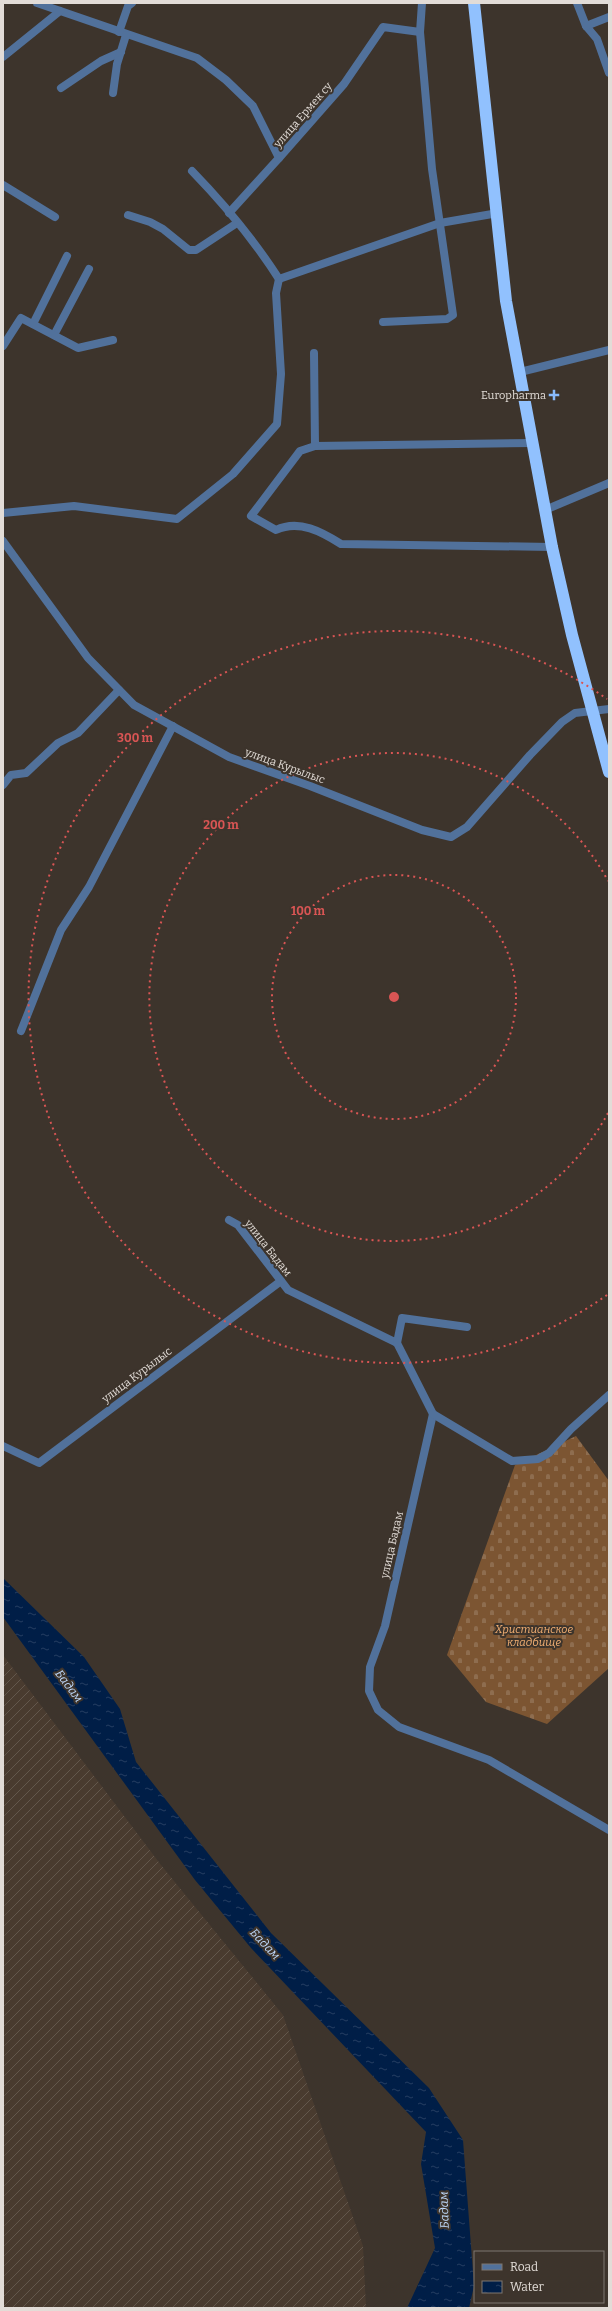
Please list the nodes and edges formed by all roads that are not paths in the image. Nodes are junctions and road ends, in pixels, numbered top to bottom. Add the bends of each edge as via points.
1 (37, 3) edge
2 (132, 3) edge
3 (422, 3) edge
4 (474, 3) edge
5 (577, 3) edge
6 (60, 11) junction
7 (609, 17) edge
8 (586, 26) junction
9 (420, 32) junction
10 (122, 33) junction
11 (121, 52) junction
12 (3, 56) edge
13 (609, 73) edge
14 (61, 88) dead end
15 (113, 93) dead end
16 (279, 158) junction
17 (192, 171) dead end
18 (3, 185) edge
19 (229, 213) junction
20 (498, 214) junction
21 (128, 215) dead end
22 (55, 216) dead end
23 (237, 223) junction
24 (440, 224) junction
25 (67, 256) dead end
26 (89, 269) dead end
27 (279, 279) junction
28 (384, 322) dead end
29 (33, 324) junction
30 (54, 335) junction
31 (113, 340) dead end
32 (3, 346) edge
33 (609, 350) edge
34 (314, 353) dead end
35 (520, 372) junction
36 (533, 443) junction
37 (315, 446) junction
38 (609, 483) edge
39 (545, 510) junction
40 (3, 513) edge
41 (3, 541) edge
42 (552, 547) junction
43 (119, 690) junction
44 (609, 709) edge
45 (593, 711) junction
46 (173, 726) junction
47 (609, 772) edge
48 (3, 785) edge
49 (21, 1031) dead end
50 (229, 1220) dead end
51 (280, 1281) junction
52 (467, 1327) dead end
53 (397, 1342) junction
54 (609, 1395) edge
55 (434, 1414) junction
56 (3, 1446) edge
57 (609, 1830) edge

1 - 6 street, улица Ермек су
2 - 10 street via 128,6
3 - 9 street
4 - 20 highway
5 - 8 street
6 - 10 street, улица Ермек су
6 - 12 street
7 - 8 street
8 - 13 street via 597,39
9 - 16 street, улица Ермек су via 383,27 344,84
9 - 24 street via 432,169
10 - 11 street
10 - 16 street, улица Ермек су via 196,58 226,80 253,106
11 - 14 street via 101,61
11 - 15 street
16 - 19 street
17 - 19 street
18 - 22 street
19 - 23 street
20 - 24 street
20 - 35 highway via 506,302
21 - 23 street via 163,229 189,250 196,250
23 - 27 street via 264,255
24 - 27 street
24 - 28 street via 453,315 447,319
25 - 29 street
26 - 30 street
27 - 40 street via 276,293 281,374 277,424 233,474 177,519 74,506
29 - 30 street
29 - 32 street via 21,318
30 - 31 street via 78,348
33 - 35 street
34 - 37 street
35 - 36 highway
36 - 37 street
36 - 39 highway
37 - 42 street via 300,451 251,516 276,530 286,525 318,530 341,544
38 - 39 street
39 - 42 highway
41 - 43 street, улица Курылыс via 88,658
42 - 45 highway
43 - 46 street, улица Курылыс via 134,705
43 - 48 street via 78,733 58,743 26,773 11,775
44 - 45 street, улица Курылыс
45 - 46 street, улица Курылыс via 575,713 562,722 467,827 451,836 422,830 230,757
45 - 47 highway
46 - 49 street via 89,887 61,930
50 - 51 street, улица Бадам via 238,1225
51 - 53 street, улица Бадам via 288,1290
51 - 56 street, улица Курылыс via 39,1463
52 - 53 street via 402,1318
53 - 55 street
54 - 55 street via 549,1453 526,1462 512,1461
55 - 57 street, улица Бадам via 385,1626 370,1667 369,1691 378,1710 399,1727 489,1760

